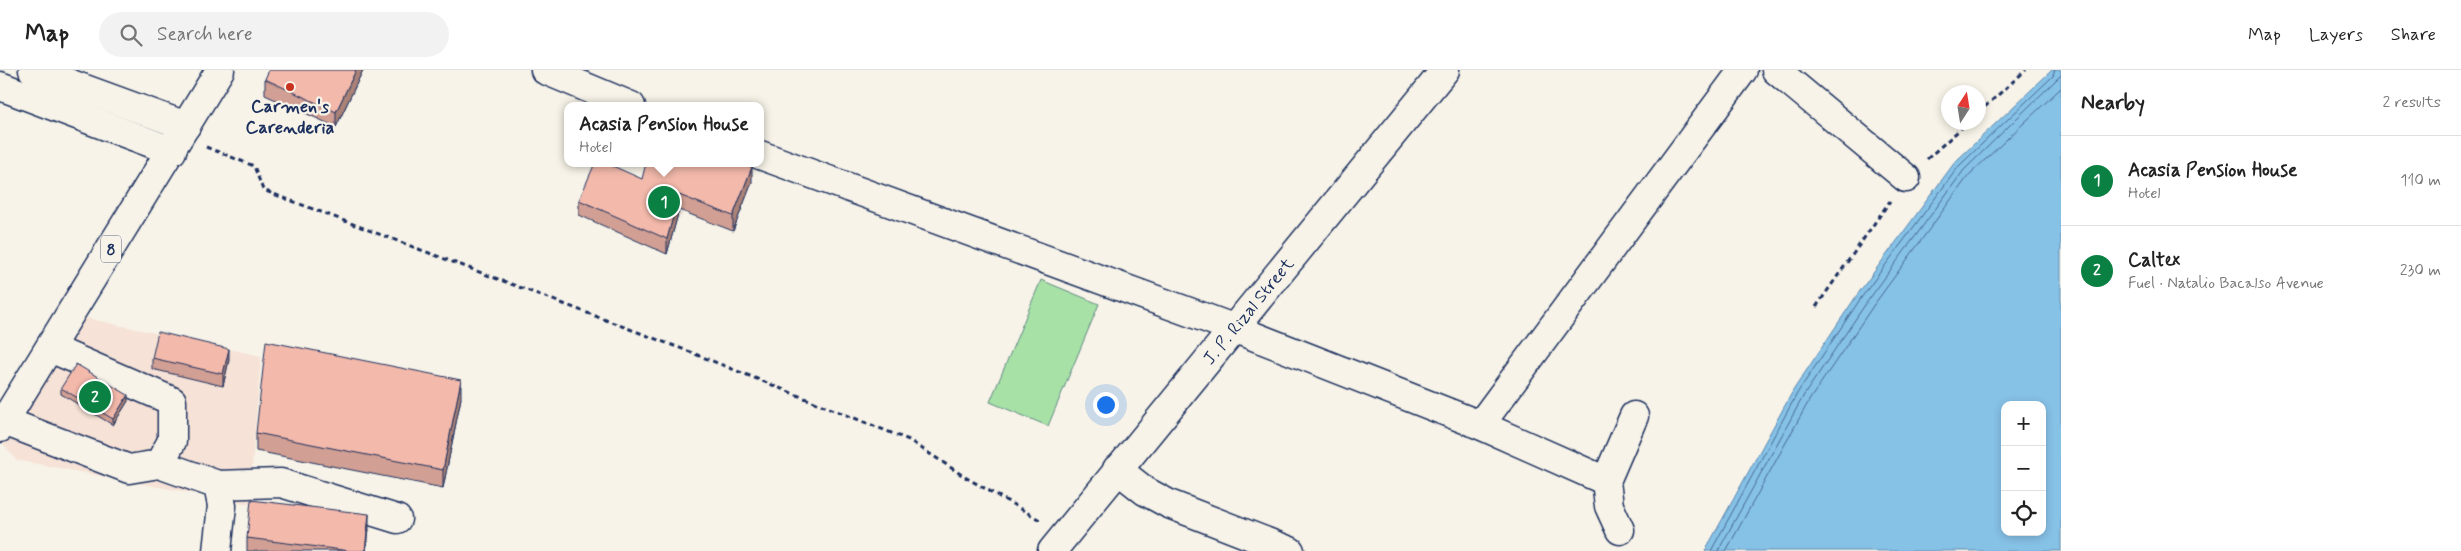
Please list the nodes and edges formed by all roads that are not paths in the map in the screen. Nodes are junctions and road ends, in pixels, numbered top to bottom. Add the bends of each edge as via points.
1 (33, 70) edge
2 (220, 70) edge
3 (545, 70) edge
4 (1445, 70) edge
5 (1743, 70) edge
6 (1776, 70) edge
7 (0, 86) edge
8 (621, 102) edge
9 (179, 138) junction
10 (764, 156) edge
11 (1906, 178) road end
12 (1233, 328) junction
13 (50, 348) junction
14 (1634, 416) dead end
15 (2, 424) edge
16 (1480, 425) junction
17 (159, 464) junction
18 (1117, 469) junction
19 (1606, 481) junction
20 (218, 485) junction
21 (398, 519) dead end
22 (1620, 530) dead end
23 (1058, 543) edge
24 (218, 551) edge
25 (1290, 551) edge

1 - 9 main road
2 - 9 main road, 8
3 - 8 main road
4 - 12 main road, J. P. Rizal Street
5 - 16 main road
6 - 11 main road
7 - 9 main road
9 - 13 main road, 8
10 - 12 main road
12 - 16 main road
12 - 18 main road, J. P. Rizal Street
13 - 15 main road, 8
13 - 17 main road via 172,401 172,441
14 - 19 main road
15 - 17 main road via 129,469
16 - 19 main road
17 - 20 main road
18 - 23 main road, J. P. Rizal Street
18 - 25 main road via 1169,504
19 - 22 main road via 1609,506
20 - 21 main road via 281,483
20 - 24 main road via 222,506

